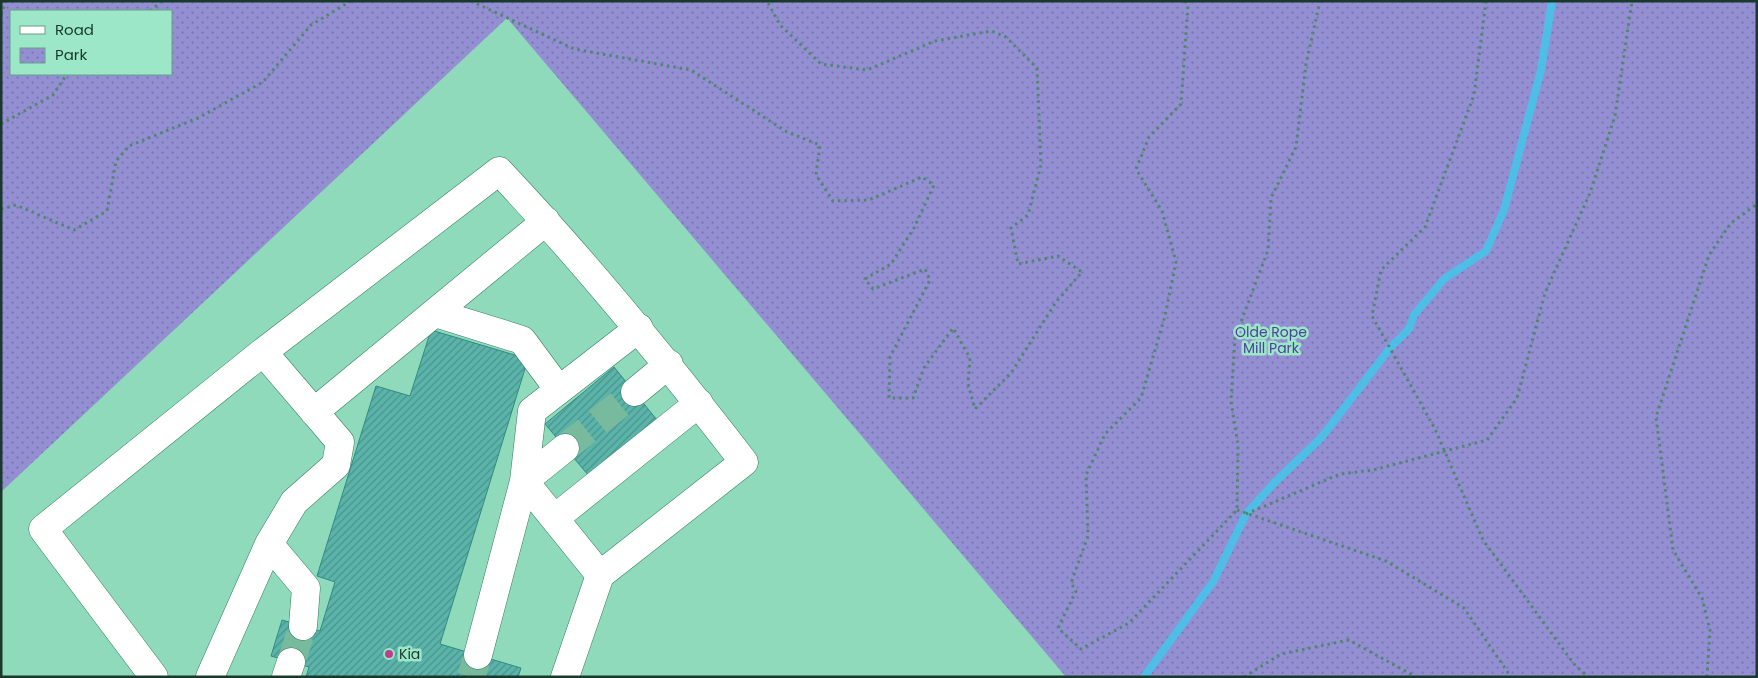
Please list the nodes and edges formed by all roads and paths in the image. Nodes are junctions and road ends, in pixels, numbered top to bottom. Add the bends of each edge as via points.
1 (6, 1) edge
2 (162, 1) edge
3 (351, 1) edge
4 (472, 1) edge
5 (767, 1) edge
6 (1185, 1) edge
7 (1320, 1) edge
8 (1486, 1) edge
9 (1632, 1) edge
10 (151, 10) edge
11 (1, 14) edge
12 (66, 75) edge
13 (1, 124) edge
14 (1757, 204) edge
15 (1, 209) edge
16 (546, 221) junction
17 (435, 313) junction
18 (639, 328) junction
19 (263, 352) junction
20 (668, 364) junction
21 (559, 390) junction
22 (635, 392) tunnel mouth
23 (699, 403) junction
24 (314, 412) junction
25 (565, 448) tunnel mouth
26 (1445, 451) junction
27 (524, 482) junction
28 (1237, 510) junction
29 (1246, 514) junction
30 (555, 518) junction
31 (269, 544) junction
32 (600, 575) junction
33 (303, 626) tunnel mouth
34 (478, 655) tunnel mouth
35 (154, 677) edge
36 (210, 677) edge
37 (565, 677) edge
38 (1244, 677) edge
39 (1416, 677) edge
40 (1511, 677) edge
41 (1588, 677) edge
42 (1708, 677) edge

1 - 11 path
2 - 10 path
3 - 15 path via 311,25 263,82 198,118 129,146 116,161 107,211 74,230 16,205
4 - 5 path via 574,50 691,70 787,132 820,145 816,175 833,201 868,200 922,177 934,185 914,228 891,264 865,279 873,289 925,269 930,280 890,357 889,398 913,398 924,368 953,328 970,358 968,384 975,409 1011,373 1056,302 1082,272 1058,256 1018,264 1011,228 1028,215 1041,165 1037,68 1006,37 992,31 935,41 867,70 821,64 780,25
6 - 28 path via 1188,5 1181,104 1149,137 1136,169 1162,211 1176,262 1141,398 1105,434 1086,475 1088,536 1071,583 1076,591 1058,628 1081,649 1129,623
7 - 28 path via 1306,64 1296,147 1271,198 1268,250 1235,338 1232,401 1238,445
8 - 26 path via 1471,104 1425,227 1381,270 1372,316
9 - 26 path via 1615,116 1590,193 1545,293 1517,398 1486,440
12 - 13 path via 53,95
14 - 42 path via 1732,222 1709,255 1656,417 1673,550 1702,598 1710,630
16 - 17 lane
16 - 18 lane
16 - 19 lane via 499,171
17 - 21 lane via 522,340
17 - 24 lane
18 - 20 lane
18 - 21 lane
19 - 24 lane
19 - 35 lane via 43,529
20 - 22 lane
20 - 23 lane
21 - 27 lane via 532,411
23 - 30 lane
23 - 32 lane via 744,462
24 - 31 lane via 340,442 336,465 294,502
25 - 27 lane
26 - 29 path via 1373,470 1340,474
26 - 41 path via 1483,540 1574,664
27 - 30 lane
27 - 34 lane
28 - 29 path
29 - 40 path via 1386,561 1464,608
30 - 32 lane
31 - 33 lane via 306,588
31 - 36 lane
32 - 37 lane
38 - 39 path via 1281,654 1349,640

